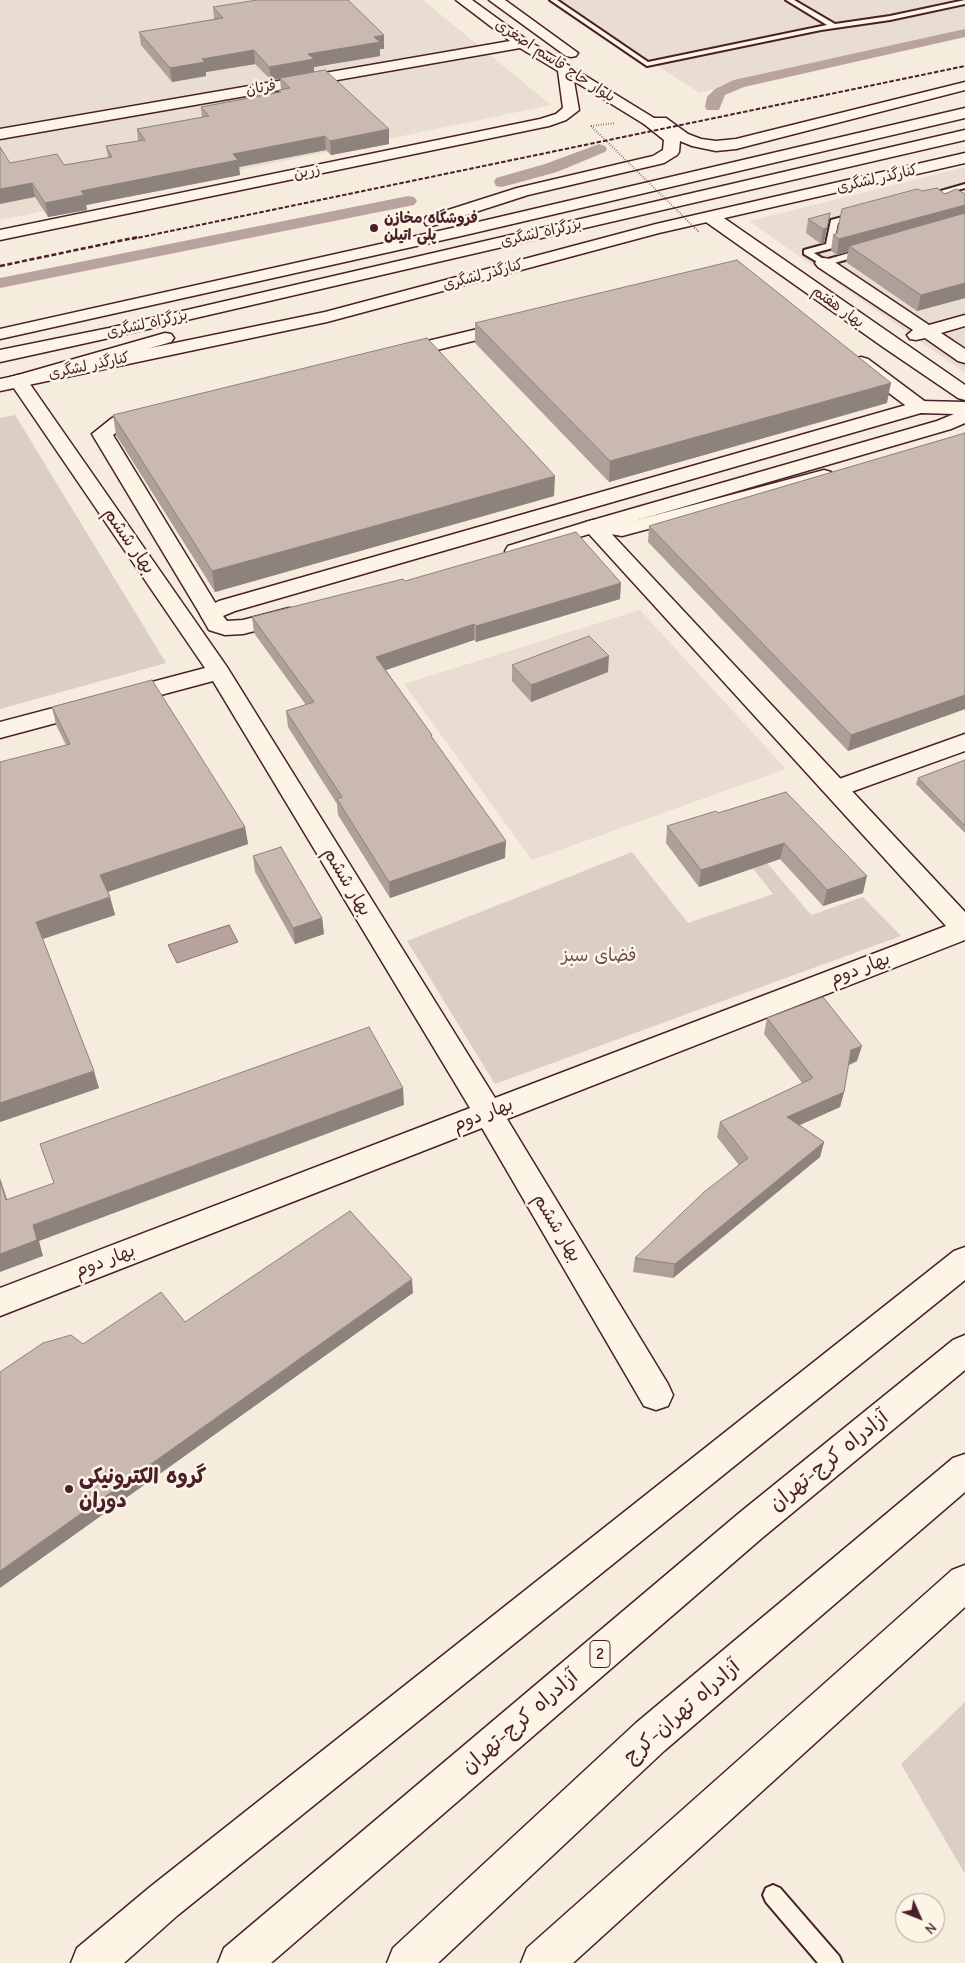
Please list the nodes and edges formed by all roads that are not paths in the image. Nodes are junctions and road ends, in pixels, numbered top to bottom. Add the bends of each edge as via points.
1 (463, 0) edge
2 (496, 0) edge
3 (553, 0) edge
4 (788, 0) edge
5 (965, 2) edge
6 (834, 26) junction
7 (522, 43) junction
8 (562, 47) junction
9 (536, 51) junction
10 (583, 61) dead end
11 (565, 69) junction
12 (603, 76) dead end
13 (965, 86) edge
14 (965, 113) edge
15 (653, 120) junction
16 (0, 134) edge
17 (965, 134) edge
18 (965, 158) edge
19 (965, 186) edge
20 (911, 201) edge
21 (863, 214) edge
22 (712, 218) junction
23 (0, 235) edge
24 (871, 250) edge
25 (446, 255) junction
26 (824, 263) junction
27 (181, 293) junction
28 (965, 320) edge
29 (527, 322) edge
30 (928, 332) junction
31 (0, 334) edge
32 (888, 343) junction
33 (849, 354) edge
34 (0, 356) edge
35 (383, 357) edge
36 (965, 357) edge
37 (9, 383) edge
38 (965, 394) edge
39 (920, 407) junction
40 (965, 408) edge
41 (166, 410) edge
42 (965, 416) edge
43 (965, 437) edge
44 (593, 526) junction
45 (500, 556) edge
46 (309, 610) edge
47 (211, 614) junction
48 (219, 672) junction
49 (0, 730) edge
50 (965, 742) edge
51 (838, 789) junction
52 (965, 929) edge
53 (488, 1113) junction
54 (965, 1261) edge
55 (0, 1302) edge
56 (965, 1350) edge
57 (656, 1395) dead end
58 (965, 1470) edge
59 (965, 1583) edge
60 (773, 1895) dead end
61 (92, 1963) edge
62 (239, 1963) edge
63 (408, 1963) edge
64 (542, 1963) edge
65 (832, 1963) edge

1 - 7 main road, بلوار حاج قاسم اصغری
2 - 8 main road, بلوار حاج قاسم اصغری
3 - 6 lane via 647,64
4 - 6 lane
5 - 6 lane
7 - 9 main road, بلوار حاج قاسم اصغری
7 - 16 main road, فرنان
8 - 9 main road
8 - 10 main road, بلوار حاج قاسم اصغری
9 - 11 main road, بلوار حاج قاسم اصغری
11 - 15 main road, بلوار حاج قاسم اصغری
11 - 23 main road, زرین via 571,110 544,123
12 - 15 main road, بلوار حاج قاسم اصغری
13 - 15 main road via 716,146 696,143
14 - 27 main road, بزرگراه لشگری via 480,227
15 - 27 main road via 672,139 671,152 658,160 523,191 399,232 244,272
17 - 25 main road, بزرگراه لشگری
18 - 22 main road, کنارگذر لشگری
19 - 20 lane
21 - 26 lane via 834,222 830,246 807,252
22 - 32 main road, بهار هفتم
22 - 37 main road, کنارگذر لشگری via 656,229 327,317
24 - 26 lane
25 - 34 main road, بزرگراه لشگری
25 - 37 main road via 324,294
26 - 30 main road
27 - 31 main road, بزرگراه لشگری
28 - 30 main road
29 - 35 main road
30 - 32 main road
30 - 36 main road
32 - 38 main road, بهار هفتم
33 - 39 main road
37 - 48 main road, بهار ششم
39 - 40 main road
39 - 47 main road via 227,606
41 - 47 main road via 119,422 102,434
42 - 44 main road via 944,425
43 - 44 main road via 622,530
44 - 45 main road
44 - 51 main road
46 - 47 main road via 243,627 225,628 217,626
48 - 49 main road
48 - 53 main road, بهار ششم
50 - 51 main road
51 - 52 main road
52 - 53 main road, بهار دوم
53 - 55 main road, بهار دوم
53 - 57 main road, بهار ششم
54 - 61 main road via 180,1888
56 - 62 main road, آزادراه کرج-تهران / 2 via 750,1526
58 - 63 main road, آزادراه تهران-کرج via 650,1737
59 - 64 main road
60 - 65 lane

